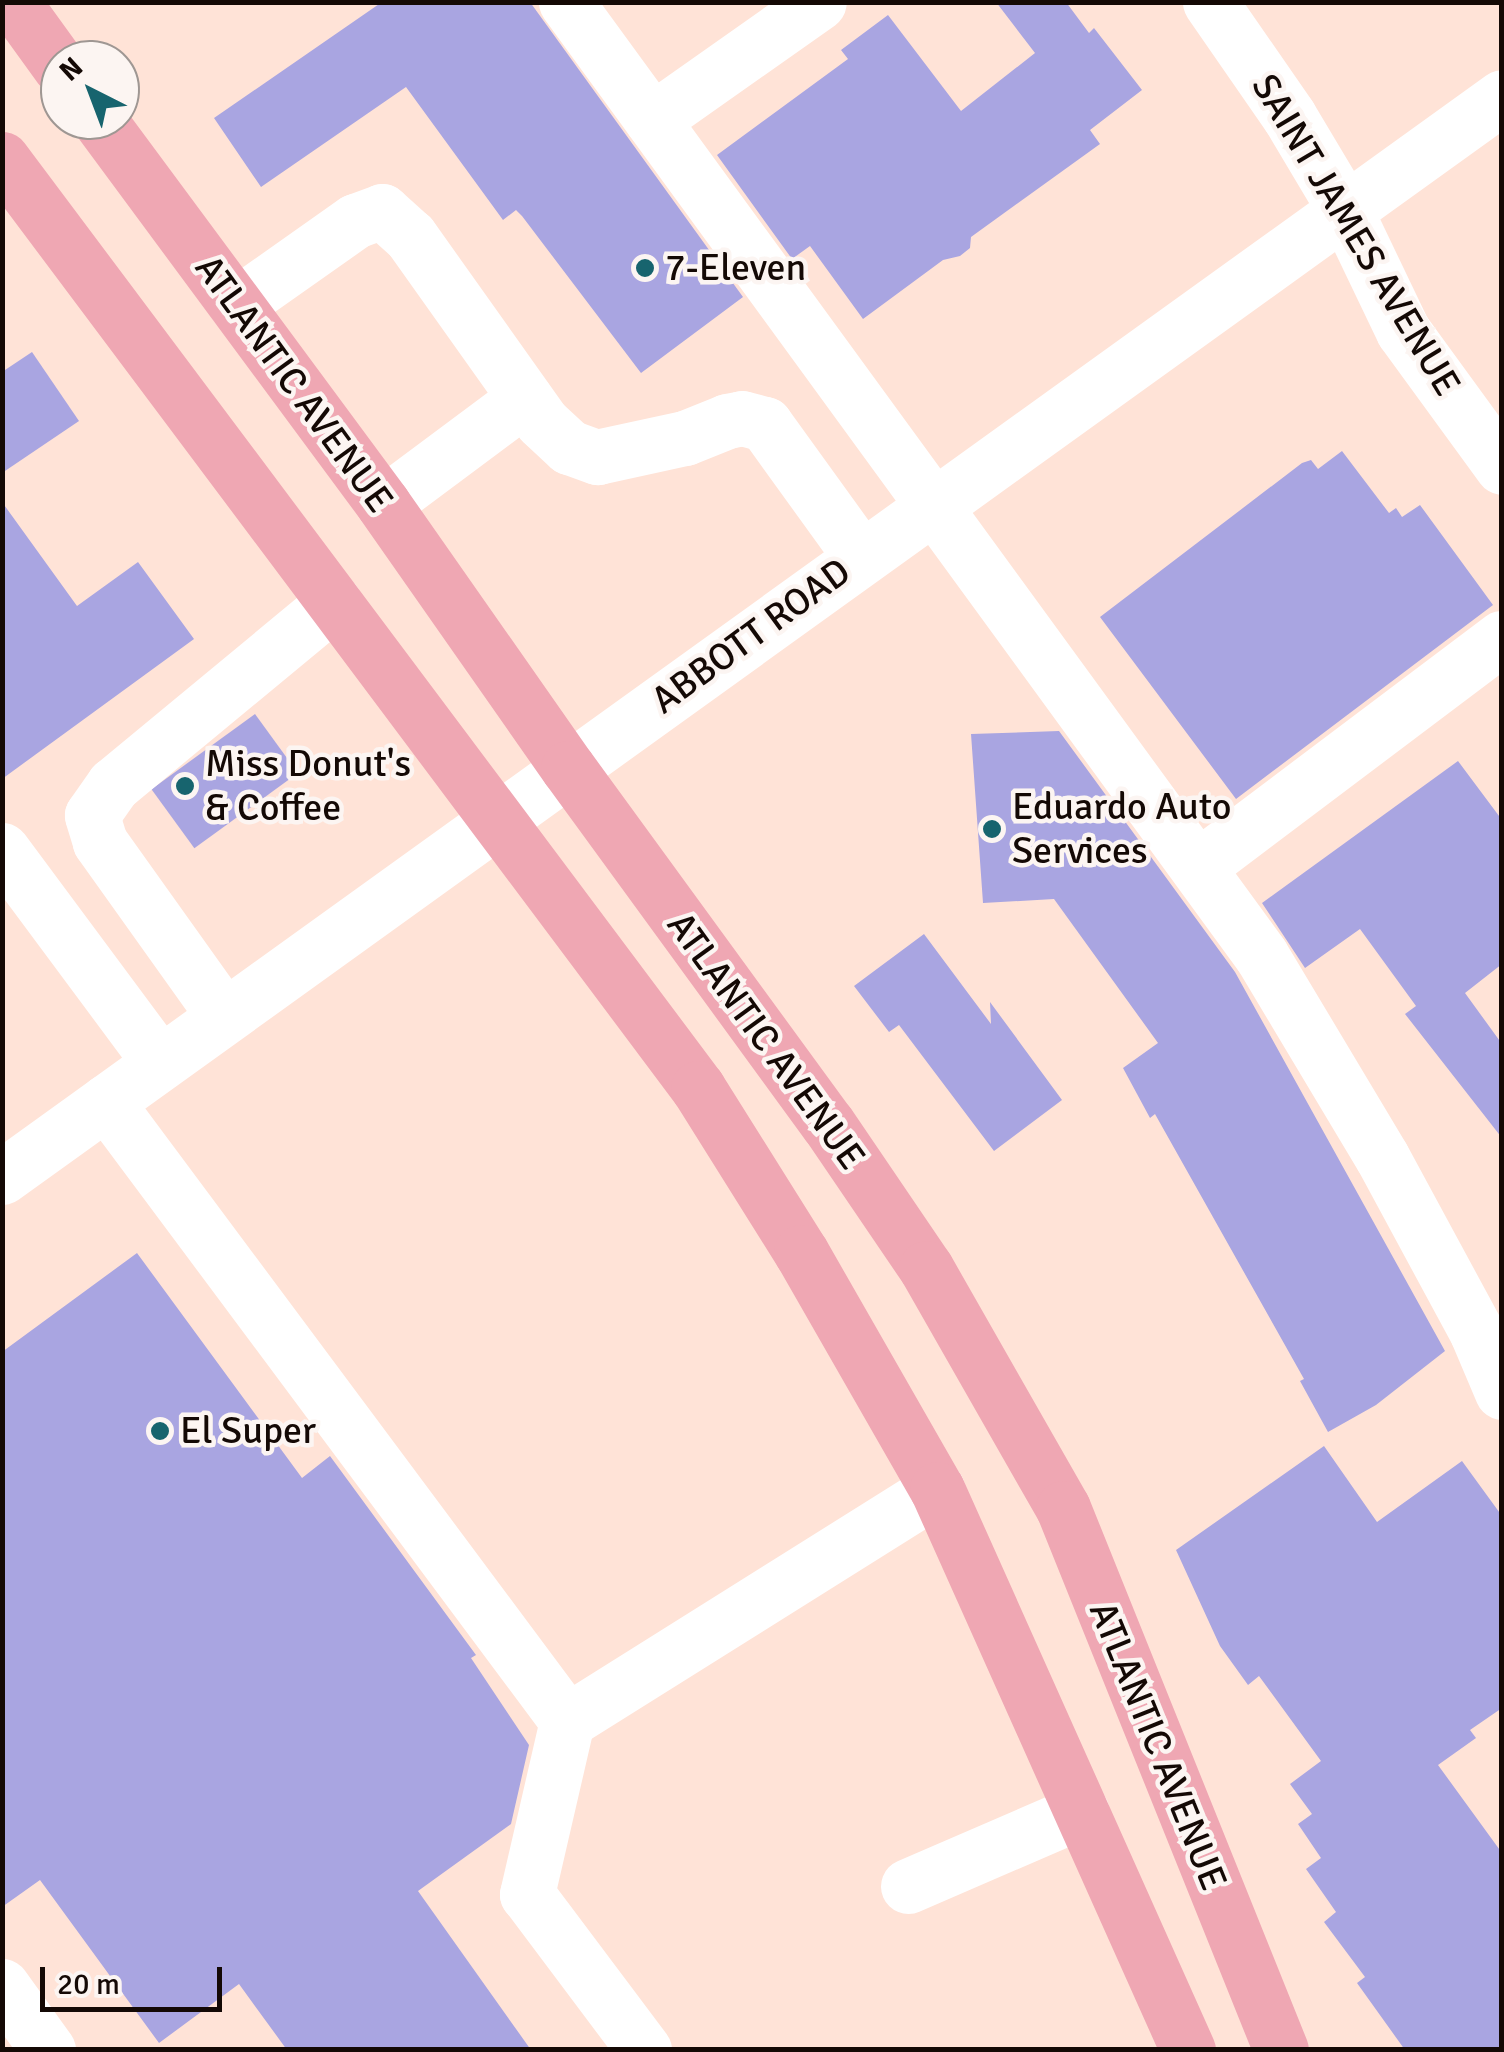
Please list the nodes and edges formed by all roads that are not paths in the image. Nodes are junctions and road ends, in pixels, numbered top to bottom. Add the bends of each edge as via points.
1 (13, 2) edge
2 (566, 2) edge
3 (819, 2) edge
4 (1210, 2) edge
5 (40, 40) edge
6 (1502, 97) edge
7 (652, 120) junction
8 (114, 140) edge
9 (2, 160) edge
10 (1345, 210) junction
11 (236, 305) junction
12 (525, 398) junction
13 (1502, 467) edge
14 (383, 504) junction
15 (933, 506) junction
16 (861, 557) junction
17 (334, 602) junction
18 (1502, 638) edge
19 (568, 768) junction
20 (496, 820) junction
21 (2, 850) edge
22 (1199, 866) junction
23 (224, 1016) junction
24 (160, 1063) junction
25 (106, 1102) junction
26 (2, 1177) edge
27 (1502, 1392) edge
28 (937, 1489) junction
29 (567, 1722) junction
30 (1081, 1810) junction
31 (908, 1886) dead end
32 (2, 1986) edge
33 (48, 2050) edge
34 (644, 2050) edge
35 (1188, 2050) edge
36 (1281, 2050) edge

1 - 5 main road
2 - 7 street
3 - 7 street
4 - 10 street, SAINT JAMES AVENUE
6 - 10 street, ABBOTT ROAD
7 - 15 street
8 - 11 main road, ATLANTIC AVENUE
9 - 17 main road
10 - 13 street, SAINT JAMES AVENUE via 1403,331
10 - 15 street, ABBOTT ROAD
11 - 12 street via 354,221 382,211 410,236
11 - 14 main road, ATLANTIC AVENUE
12 - 14 street
12 - 16 street via 569,446 596,457 742,418 765,424
14 - 19 main road, ATLANTIC AVENUE
15 - 16 street, ABBOTT ROAD
15 - 22 street
16 - 19 street, ABBOTT ROAD
17 - 20 main road
17 - 23 street via 112,785 92,815 100,842
18 - 22 street
19 - 20 street, ABBOTT ROAD
19 - 36 main road, ATLANTIC AVENUE via 926,1268 1062,1508
20 - 23 street, ABBOTT ROAD
20 - 28 main road via 698,1088
21 - 24 street
22 - 27 street via 1382,1156
23 - 24 street, ABBOTT ROAD
24 - 25 street, ABBOTT ROAD
25 - 26 street, ABBOTT ROAD
25 - 29 street
28 - 29 street
28 - 30 main road
29 - 34 street via 527,1894
30 - 31 street
30 - 35 main road
32 - 33 street

